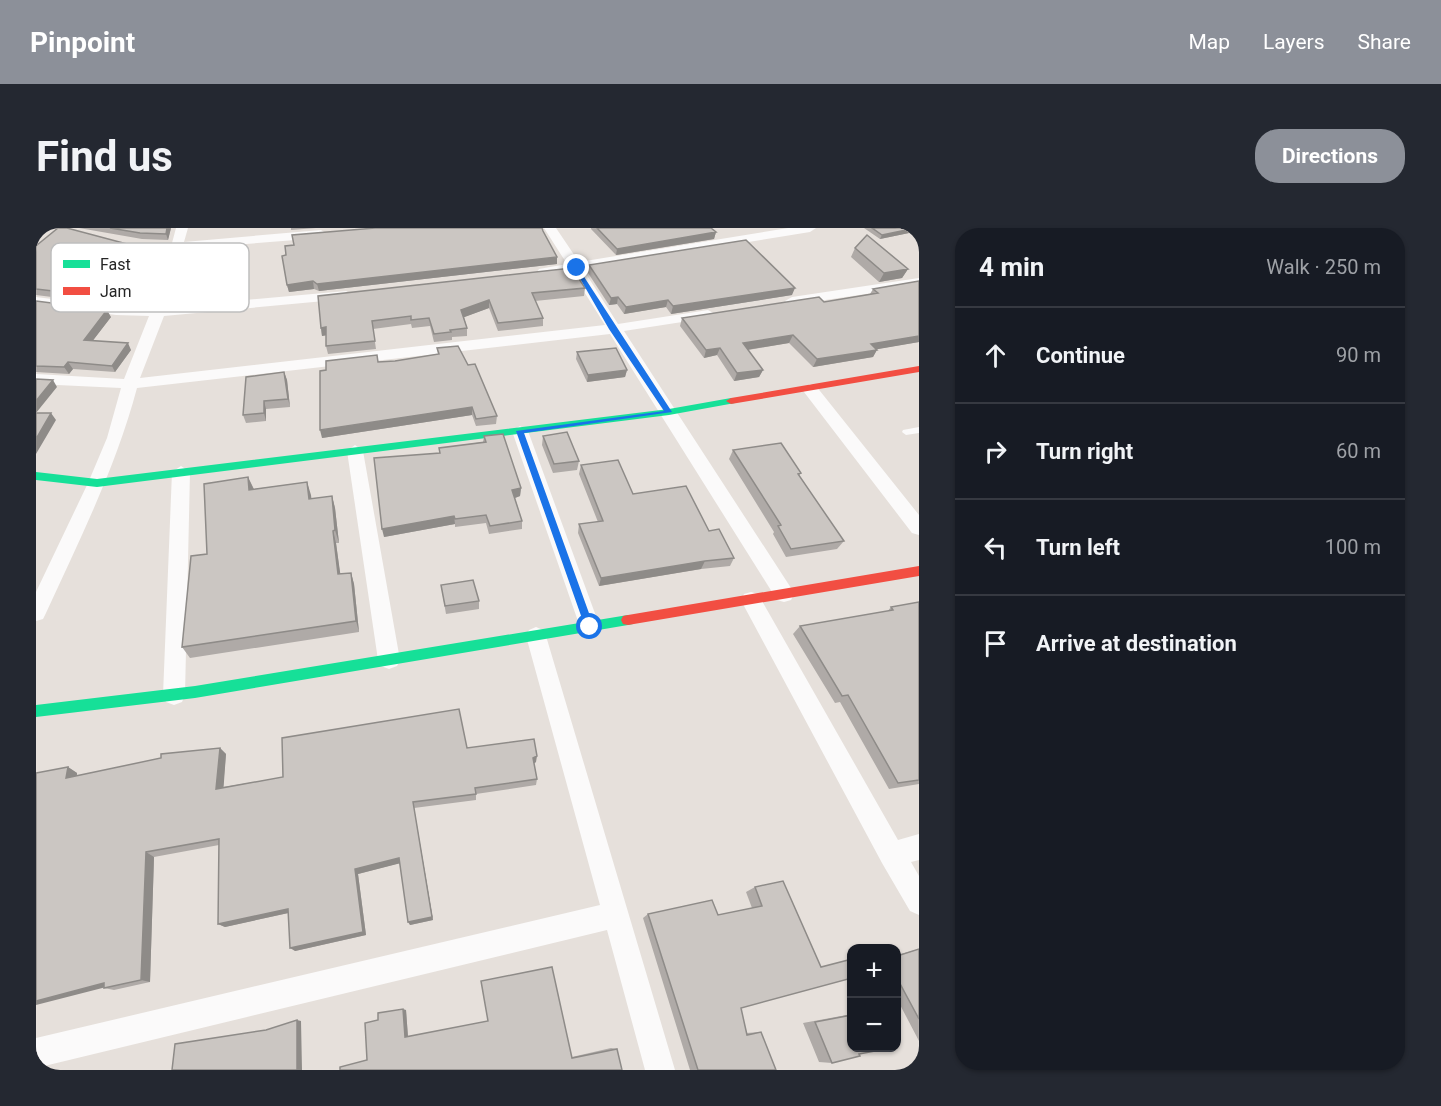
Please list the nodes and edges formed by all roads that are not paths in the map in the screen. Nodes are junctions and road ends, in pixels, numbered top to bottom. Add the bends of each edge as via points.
1 (182, 228) edge
2 (550, 228) edge
3 (810, 228) edge
4 (329, 233) edge
5 (176, 243) edge
6 (219, 243) edge
7 (577, 268) junction
8 (531, 273) edge
9 (919, 282) edge
10 (358, 293) edge
11 (36, 301) edge
12 (51, 303) edge
13 (249, 303) edge
14 (777, 303) edge
15 (158, 312) edge
16 (718, 312) edge
17 (612, 329) junction
18 (919, 369) edge
19 (36, 379) edge
20 (130, 384) junction
21 (810, 389) junction
22 (669, 412) junction
23 (919, 430) edge
24 (520, 431) junction
25 (906, 432) dead end
26 (354, 451) junction
27 (181, 472) junction
28 (36, 476) edge
29 (97, 483) junction
30 (919, 528) edge
31 (919, 571) edge
32 (784, 594) junction
33 (751, 600) junction
34 (36, 613) edge
35 (590, 627) junction
36 (536, 636) junction
37 (389, 660) junction
38 (174, 695) junction
39 (36, 711) edge
40 (919, 847) edge
41 (891, 854) junction
42 (919, 902) edge
43 (614, 915) junction
44 (36, 1053) edge
45 (660, 1070) edge

1 - 5 street
2 - 7 street
3 - 7 street
4 - 6 street
7 - 8 street
7 - 17 street
9 - 14 street
10 - 13 street
11 - 12 street
15 - 20 street
16 - 17 street
17 - 20 street
17 - 22 street
18 - 21 street
19 - 20 street
20 - 29 street
21 - 22 street
21 - 30 street
22 - 24 street
22 - 32 street
23 - 25 lane
24 - 26 street
24 - 35 street
26 - 27 street
26 - 37 street
27 - 29 street
27 - 38 street
28 - 29 street
29 - 34 street
31 - 32 street
32 - 33 street
33 - 35 street
33 - 41 street
35 - 36 street
36 - 37 street
36 - 43 street
37 - 38 street
38 - 39 street
40 - 41 street
41 - 42 street
43 - 44 street
43 - 45 street

